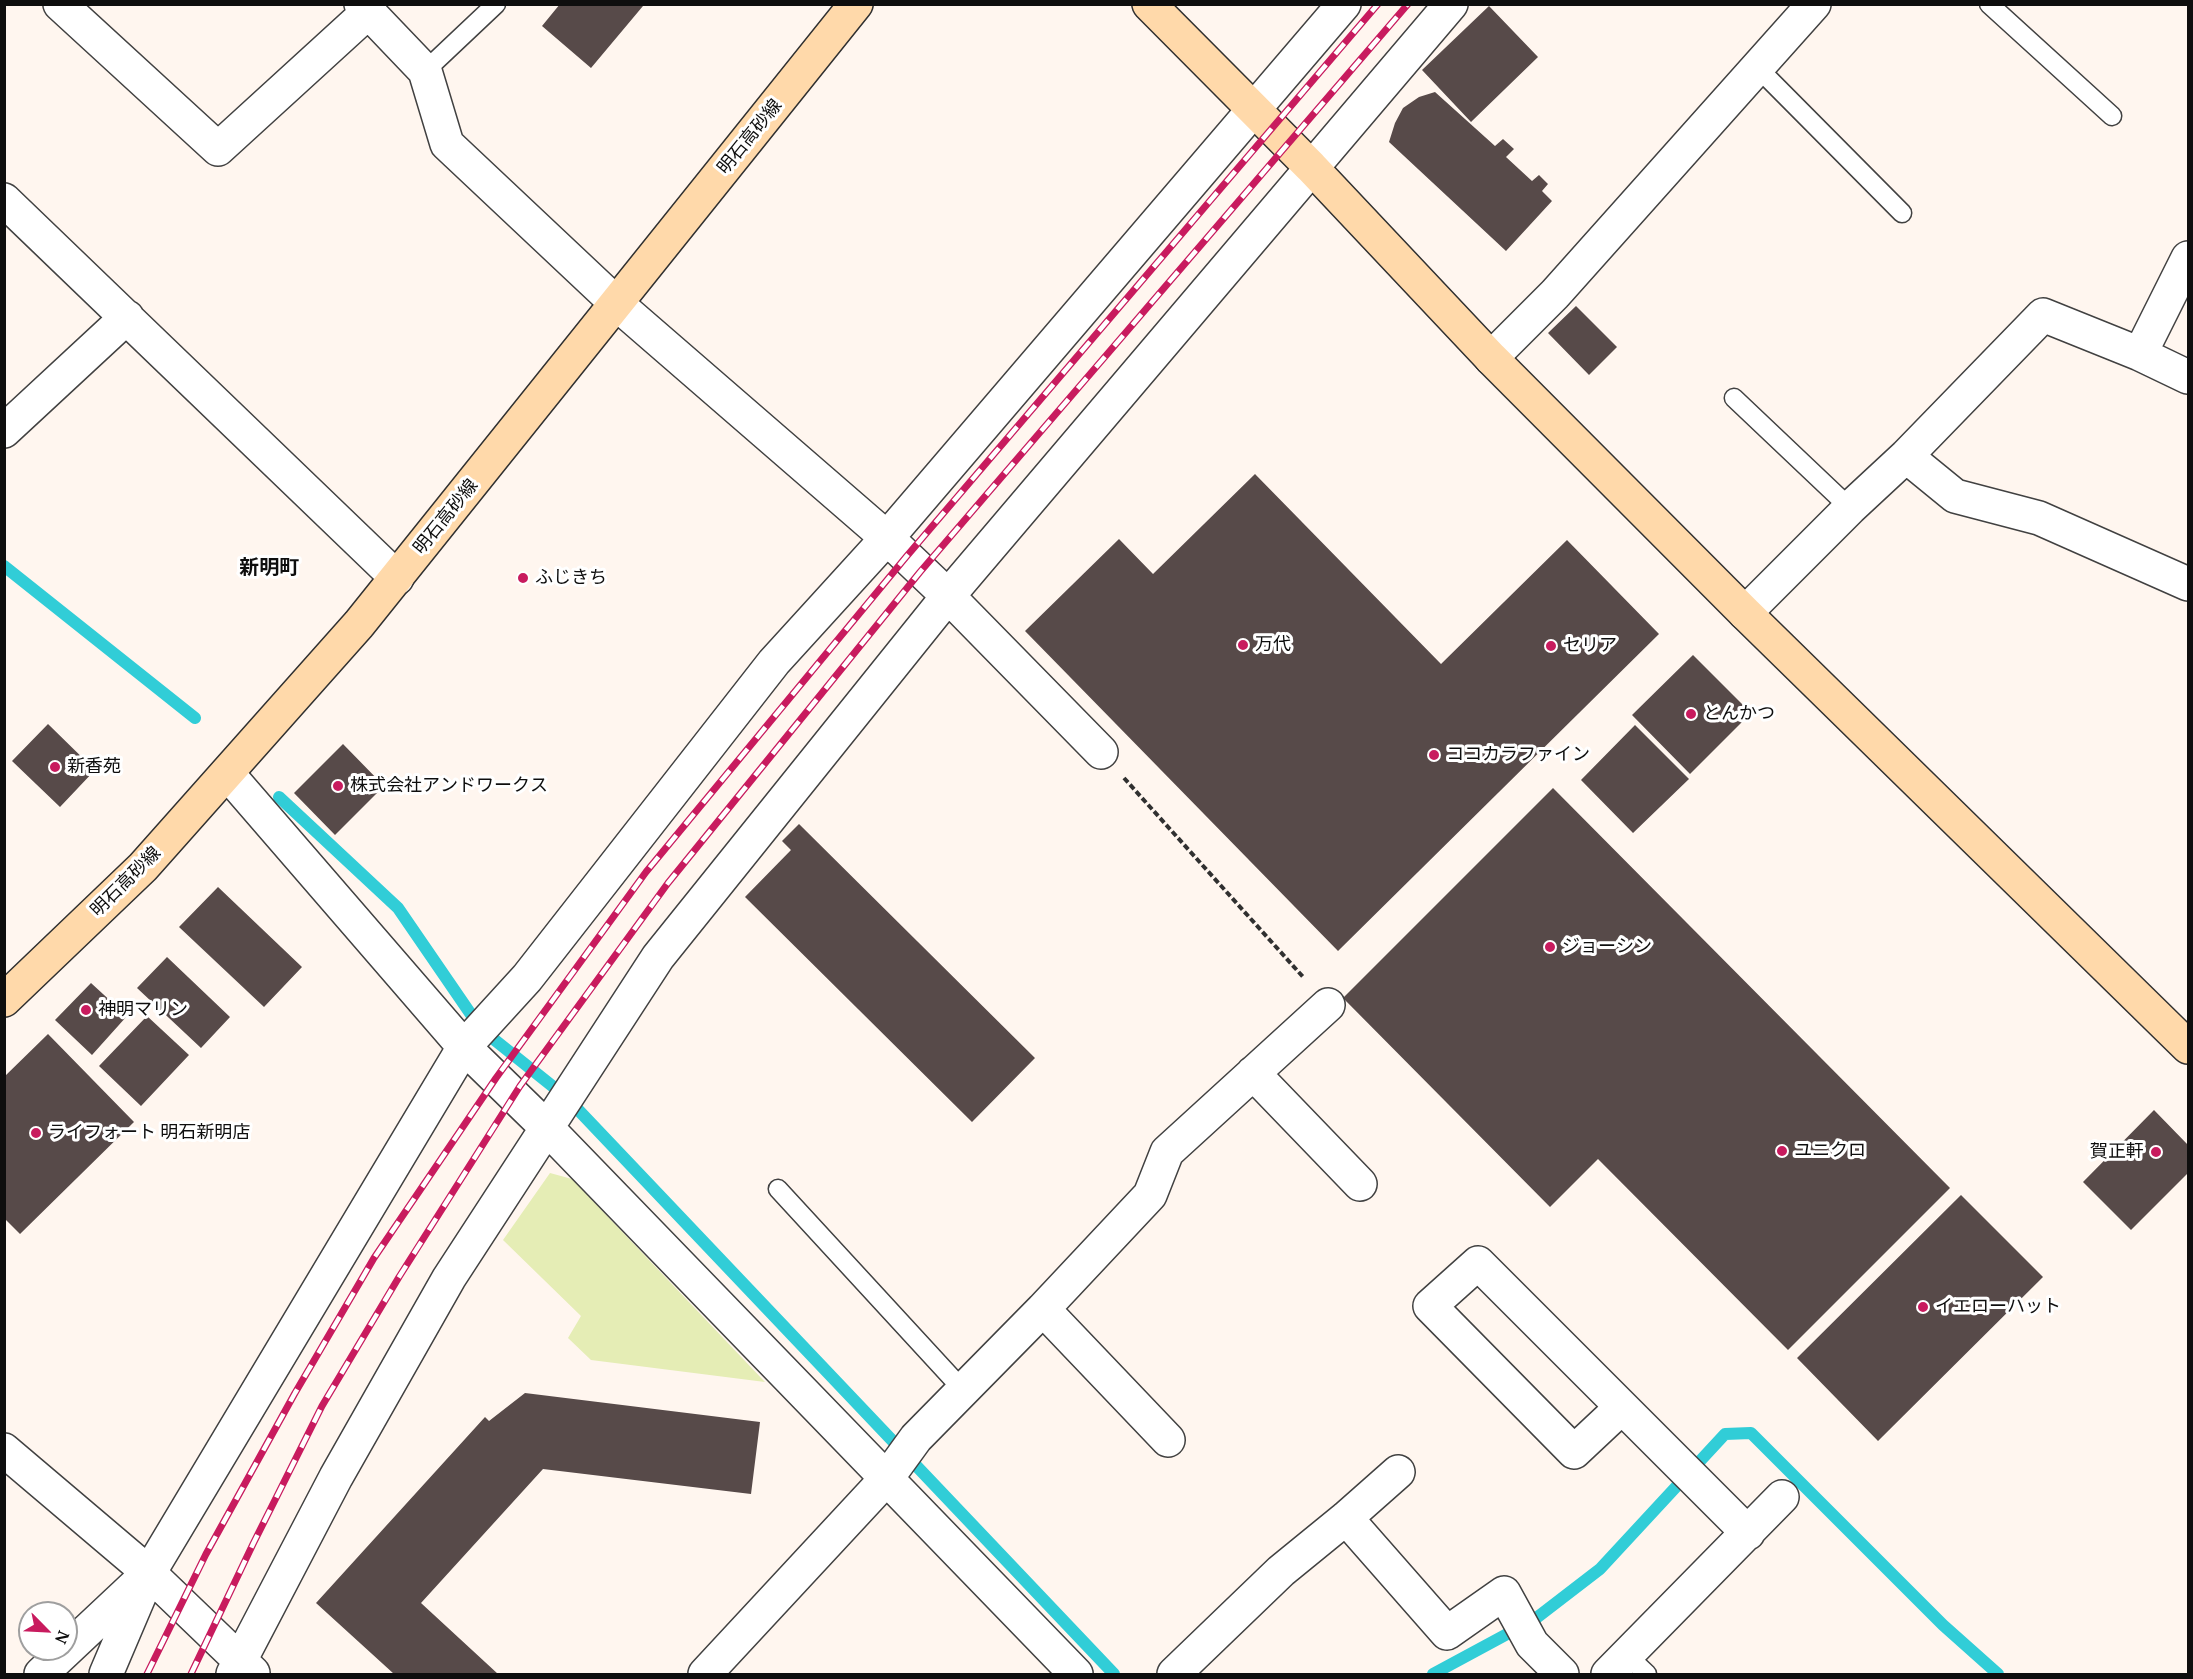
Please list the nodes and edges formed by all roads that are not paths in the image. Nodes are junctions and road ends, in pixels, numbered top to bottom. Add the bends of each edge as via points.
1 (60, 4) edge
2 (496, 4) edge
3 (856, 4) edge
4 (1149, 4) edge
5 (1344, 4) edge
6 (1451, 4) edge
7 (1814, 4) edge
8 (1989, 4) edge
9 (364, 8) edge
10 (1757, 67) junction
11 (425, 70) junction
12 (1253, 111) junction
13 (2112, 116) dead end
14 (1311, 167) junction
15 (4, 200) edge
16 (1902, 213) dead end
17 (2188, 258) edge
18 (617, 304) junction
19 (127, 317) junction
20 (2140, 354) junction
21 (1491, 358) junction
22 (2188, 377) edge
23 (1734, 398) dead end
24 (4, 431) edge
25 (1906, 456) junction
26 (1850, 508) junction
27 (886, 538) junction
28 (397, 578) junction
29 (2188, 584) edge
30 (948, 596) junction
31 (1745, 613) junction
32 (1101, 752) road end
33 (226, 773) junction
34 (4, 1000) edge
35 (1328, 1005) road end
36 (464, 1047) junction
37 (2188, 1047) edge
38 (1253, 1073) junction
39 (546, 1127) junction
40 (1360, 1184) dead end
41 (778, 1190) dead end
42 (1043, 1309) junction
43 (963, 1390) junction
44 (1622, 1407) junction
45 (1168, 1440) dead end
46 (4, 1450) edge
47 (1398, 1472) dead end
48 (887, 1478) junction
49 (1782, 1497) dead end
50 (1346, 1518) junction
51 (1748, 1533) junction
52 (149, 1573) junction
53 (1627, 1668) edge
54 (242, 1670) edge
55 (41, 1674) edge
56 (106, 1674) edge
57 (705, 1674) edge
58 (1076, 1674) edge
59 (1174, 1674) edge
60 (1562, 1674) edge

1 - 9 street via 218,149
2 - 11 lane
3 - 18 street, 明石高砂線
4 - 12 street
5 - 12 street
6 - 14 street
7 - 10 street
8 - 13 lane
9 - 11 street
10 - 16 lane
10 - 21 street via 1555,294
11 - 18 street via 447,144
12 - 14 street
12 - 27 street
14 - 21 street
14 - 30 street
15 - 19 street
17 - 20 street
18 - 27 street
18 - 28 street, 明石高砂線
19 - 24 street
19 - 28 street
20 - 22 street
20 - 25 street via 2043,315
21 - 31 street
23 - 26 lane
25 - 26 street
25 - 29 street via 1955,496 2039,518
26 - 31 street
27 - 30 street
27 - 36 street via 774,662 527,978
28 - 33 street, 明石高砂線
30 - 32 street
30 - 39 street via 658,957
31 - 37 street
33 - 34 street, 明石高砂線 via 143,867
33 - 36 street
35 - 38 street
36 - 39 street
36 - 52 street
38 - 40 street
38 - 42 street via 1167,1152 1150,1195
39 - 48 street
39 - 54 street via 443,1288 336,1477
41 - 43 lane
42 - 43 street
42 - 45 street
43 - 48 street via 916,1438
44 - 44 street via 1478,1263 1430,1306 1574,1452
44 - 51 street
46 - 52 street
47 - 50 street
48 - 57 street
48 - 58 street
49 - 51 street
50 - 59 street via 1281,1571
50 - 60 street via 1447,1633 1504,1593 1532,1644
51 - 53 street
52 - 54 street
52 - 55 street
52 - 56 street

